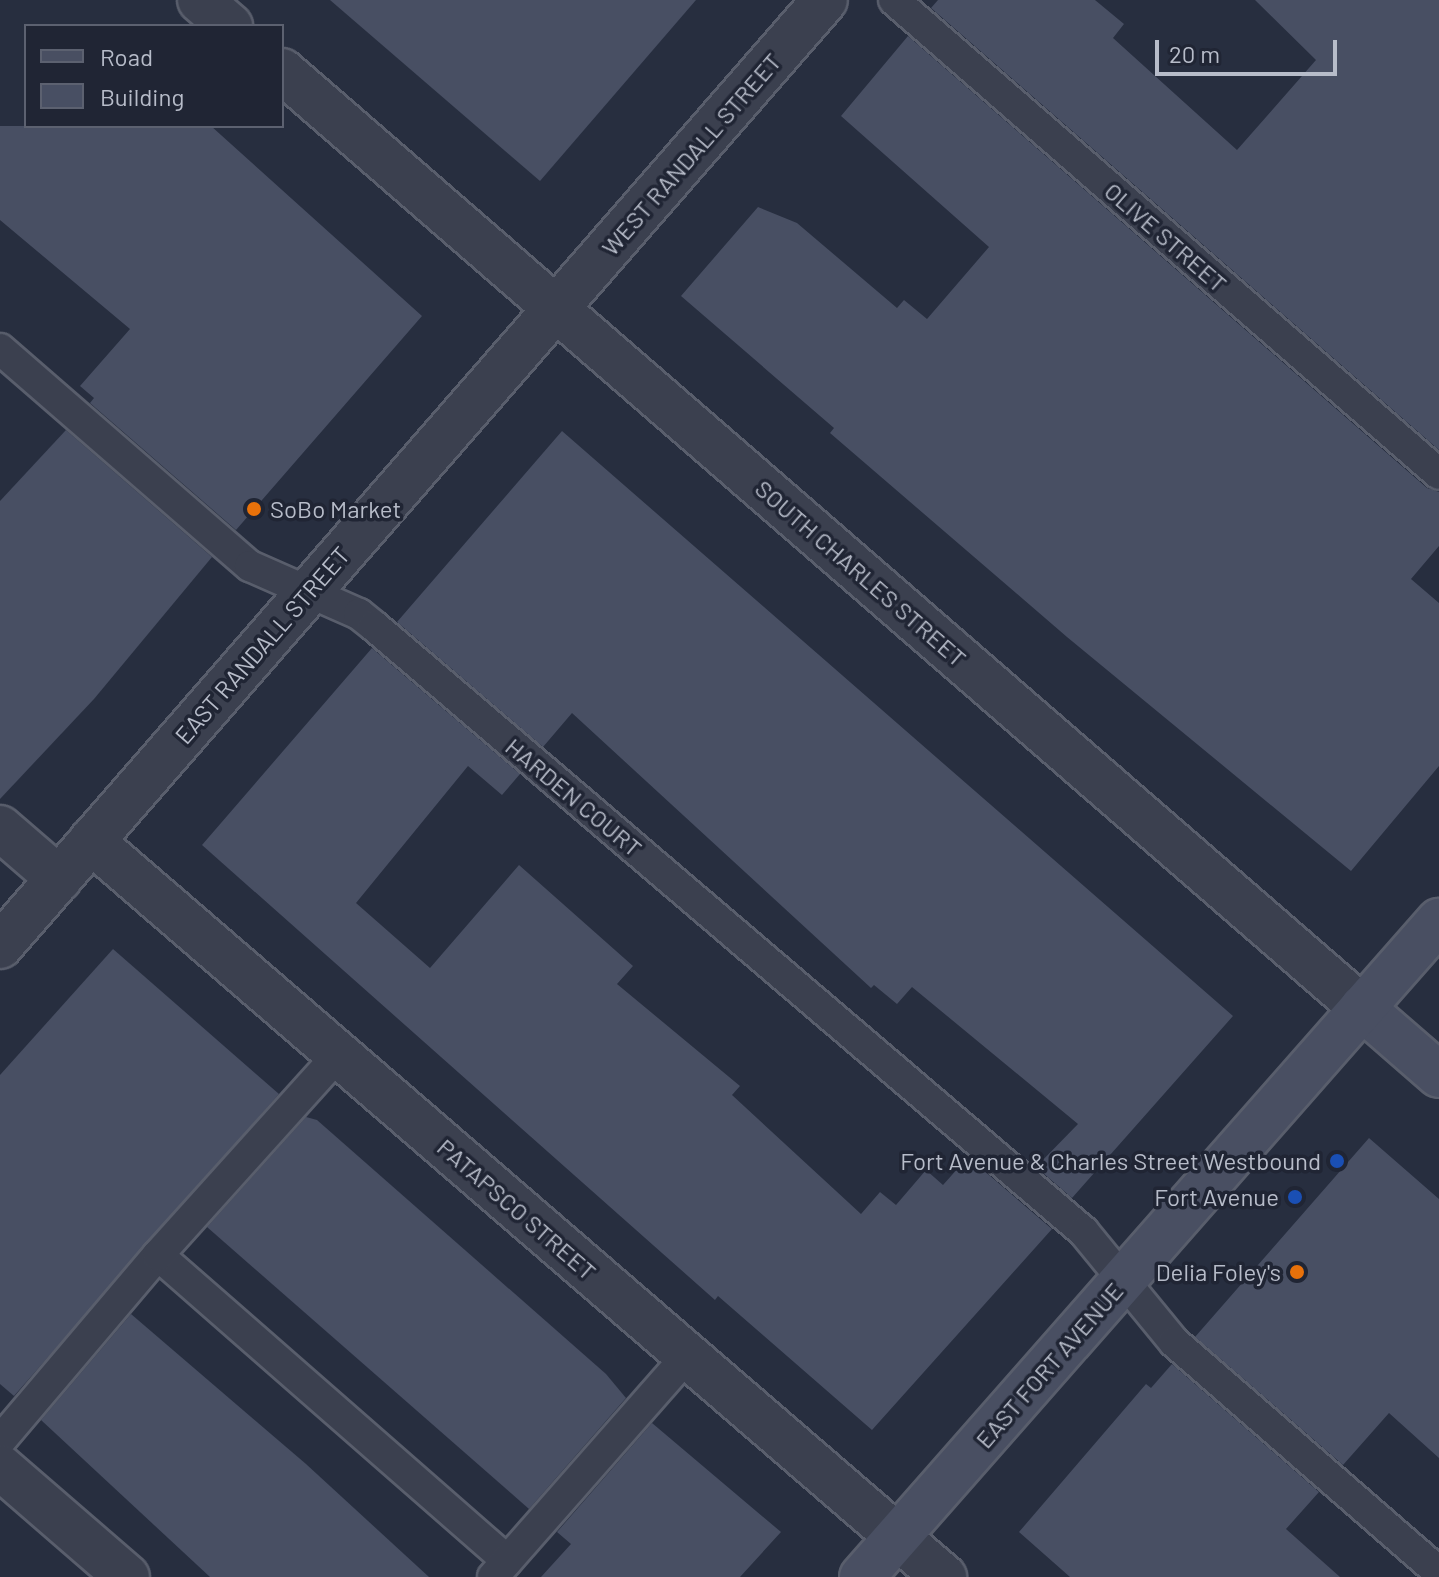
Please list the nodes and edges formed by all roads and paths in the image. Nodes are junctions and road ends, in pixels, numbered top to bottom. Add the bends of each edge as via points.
1 (200, 0) edge
2 (825, 0) edge
3 (894, 0) edge
4 (228, 24) edge
5 (284, 73) edge
6 (556, 308) junction
7 (0, 349) edge
8 (1439, 474) edge
9 (308, 592) junction
10 (0, 828) edge
11 (91, 841) junction
12 (59, 879) junction
13 (1439, 921) edge
14 (0, 946) edge
15 (1362, 1008) junction
16 (338, 1055) junction
17 (1439, 1075) edge
18 (158, 1255) junction
19 (1124, 1280) junction
20 (687, 1356) junction
21 (0, 1441) edge
22 (0, 1467) edge
23 (897, 1537) junction
24 (500, 1569) edge
25 (1439, 1572) edge
26 (127, 1577) edge
27 (862, 1577) edge
28 (944, 1577) edge

1 - 4 street
2 - 6 street, WEST RANDALL STREET
3 - 8 lane, OLIVE STREET
5 - 6 street, SOUTH CHARLES STREET
6 - 9 street, EAST RANDALL STREET
6 - 15 street, SOUTH CHARLES STREET
7 - 9 lane, HARDEN COURT via 250,566
9 - 11 street, EAST RANDALL STREET
9 - 19 lane, HARDEN COURT via 374,626 1084,1232
10 - 12 street
11 - 12 street, EAST RANDALL STREET
11 - 16 street, PATAPSCO STREET
12 - 14 street, EAST RANDALL STREET
13 - 15 street, EAST FORT AVENUE
15 - 17 street, SOUTH CHARLES STREET
15 - 19 street, EAST FORT AVENUE
16 - 18 lane
16 - 20 street, PATAPSCO STREET
18 - 21 lane
18 - 24 lane
19 - 23 street, EAST FORT AVENUE
19 - 25 lane, HARDEN COURT via 1174,1342
20 - 23 street, PATAPSCO STREET
20 - 24 lane
22 - 26 street
23 - 27 street, EAST FORT AVENUE
23 - 28 street, PATAPSCO STREET

